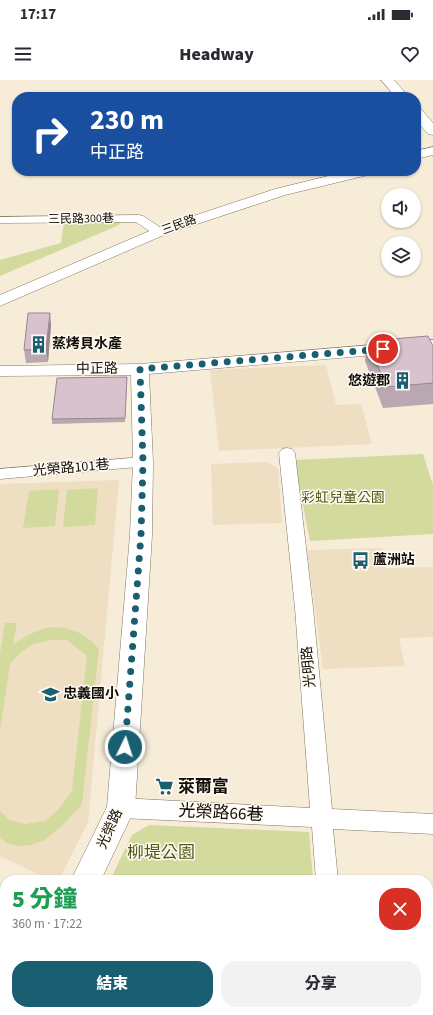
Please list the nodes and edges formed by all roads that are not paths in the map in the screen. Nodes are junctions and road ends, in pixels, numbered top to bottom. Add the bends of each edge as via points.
1 (388, 80) edge
2 (399, 92) edge
3 (421, 118) edge
4 (433, 131) edge
5 (433, 151) edge
6 (421, 153) edge
7 (433, 159) edge
8 (421, 161) edge
9 (314, 176) edge
10 (346, 176) edge
11 (0, 220) edge
12 (154, 229) junction
13 (0, 292) edge
14 (0, 301) edge
15 (433, 345) edge
16 (140, 369) junction
17 (0, 371) edge
18 (287, 453) dead end
19 (143, 462) junction
20 (0, 474) edge
21 (121, 808) junction
22 (322, 818) junction
23 (433, 824) edge
24 (88, 875) edge
25 (327, 875) edge

1 - 2 street
3 - 4 street
5 - 6 street
7 - 8 street
9 - 12 street, 三民路 via 247,194
10 - 12 street, 三民路 via 280,192
11 - 12 street, 三民路300巷 via 139,218
12 - 13 street, 三民路
12 - 14 street, 三民路
15 - 16 street, 中正路
16 - 17 street, 中正路
16 - 19 street, 光榮路
18 - 22 street, 光明路 via 304,608
19 - 20 street, 光榮路101巷
19 - 21 street, 光榮路 via 141,535
21 - 22 street, 光榮路66巷
21 - 24 street, 光榮路
22 - 23 street, 光榮路66巷
22 - 25 street, 光明路

